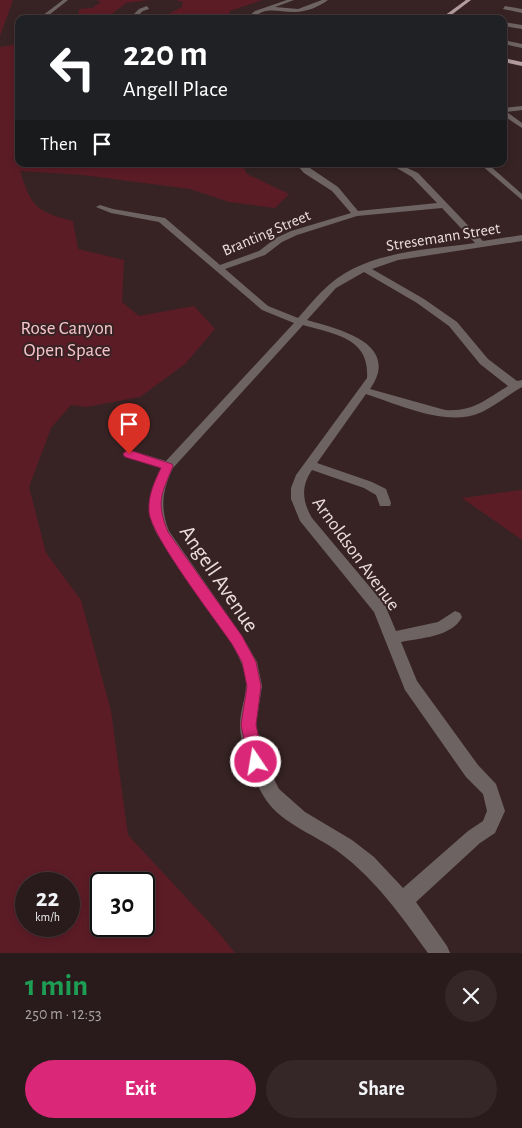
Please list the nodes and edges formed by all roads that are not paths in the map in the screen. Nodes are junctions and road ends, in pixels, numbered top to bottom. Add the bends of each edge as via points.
1 (66, 0) edge
2 (292, 0) edge
3 (326, 0) edge
4 (469, 0) edge
5 (476, 0) edge
6 (148, 8) dead end
7 (269, 8) junction
8 (505, 8) dead end
9 (522, 11) edge
10 (45, 15) edge
11 (135, 15) edge
12 (253, 15) edge
13 (453, 15) edge
14 (454, 15) edge
15 (507, 24) edge
16 (522, 27) edge
17 (507, 43) edge
18 (522, 46) edge
19 (507, 63) edge
20 (522, 66) edge
21 (522, 108) edge
22 (507, 110) edge
23 (507, 114) edge
24 (522, 126) edge
25 (303, 167) edge
26 (400, 167) edge
27 (487, 167) edge
28 (497, 167) edge
29 (522, 188) edge
30 (522, 198) edge
31 (444, 205) junction
32 (100, 207) dead end
33 (356, 214) junction
34 (522, 238) edge
35 (481, 244) junction
36 (219, 268) junction
37 (364, 268) junction
38 (301, 321) junction
39 (519, 384) edge
40 (363, 390) junction
41 (129, 454) dead end
42 (310, 465) junction
43 (168, 466) junction
44 (385, 503) dead end
45 (455, 617) dead end
46 (392, 638) junction
47 (403, 901) junction
48 (440, 953) edge

1 - 10 street
2 - 7 street
3 - 7 street via 301,11
4 - 13 main road
5 - 14 main road
6 - 11 street
7 - 12 street
8 - 9 street
15 - 16 street
17 - 18 street
19 - 20 main road
21 - 22 street
23 - 24 street
25 - 33 street via 335,189
26 - 31 street via 415,175
27 - 30 street
28 - 29 street
31 - 33 street, Branting Street
31 - 35 street
32 - 36 street, Arnoldson Avenue via 111,212 162,220
33 - 36 street, Branting Street via 294,233 262,253
34 - 35 street, Stresemann Street
35 - 37 street, Stresemann Street via 397,257
36 - 38 street, Arnoldson Avenue via 265,308
37 - 38 street, Stresemann Street via 333,286
37 - 39 street via 432,309 463,334 490,367
38 - 40 street, Arnoldson Avenue via 345,334 365,348 373,366 372,378
38 - 43 street, Angell Avenue
39 - 40 street via 479,410 458,416
40 - 42 street, Arnoldson Avenue
41 - 43 street
42 - 44 street via 368,485 381,492
42 - 46 street, Arnoldson Avenue via 296,487 298,506 380,609
43 - 47 street, Angell Avenue via 155,494 155,514 163,533 249,662 254,686 248,725 256,762 273,795 299,818 346,846
45 - 46 street via 442,627
46 - 47 street, Arnoldson Avenue via 411,685 472,771 490,790 496,811 489,827
47 - 48 street, Angell Avenue

